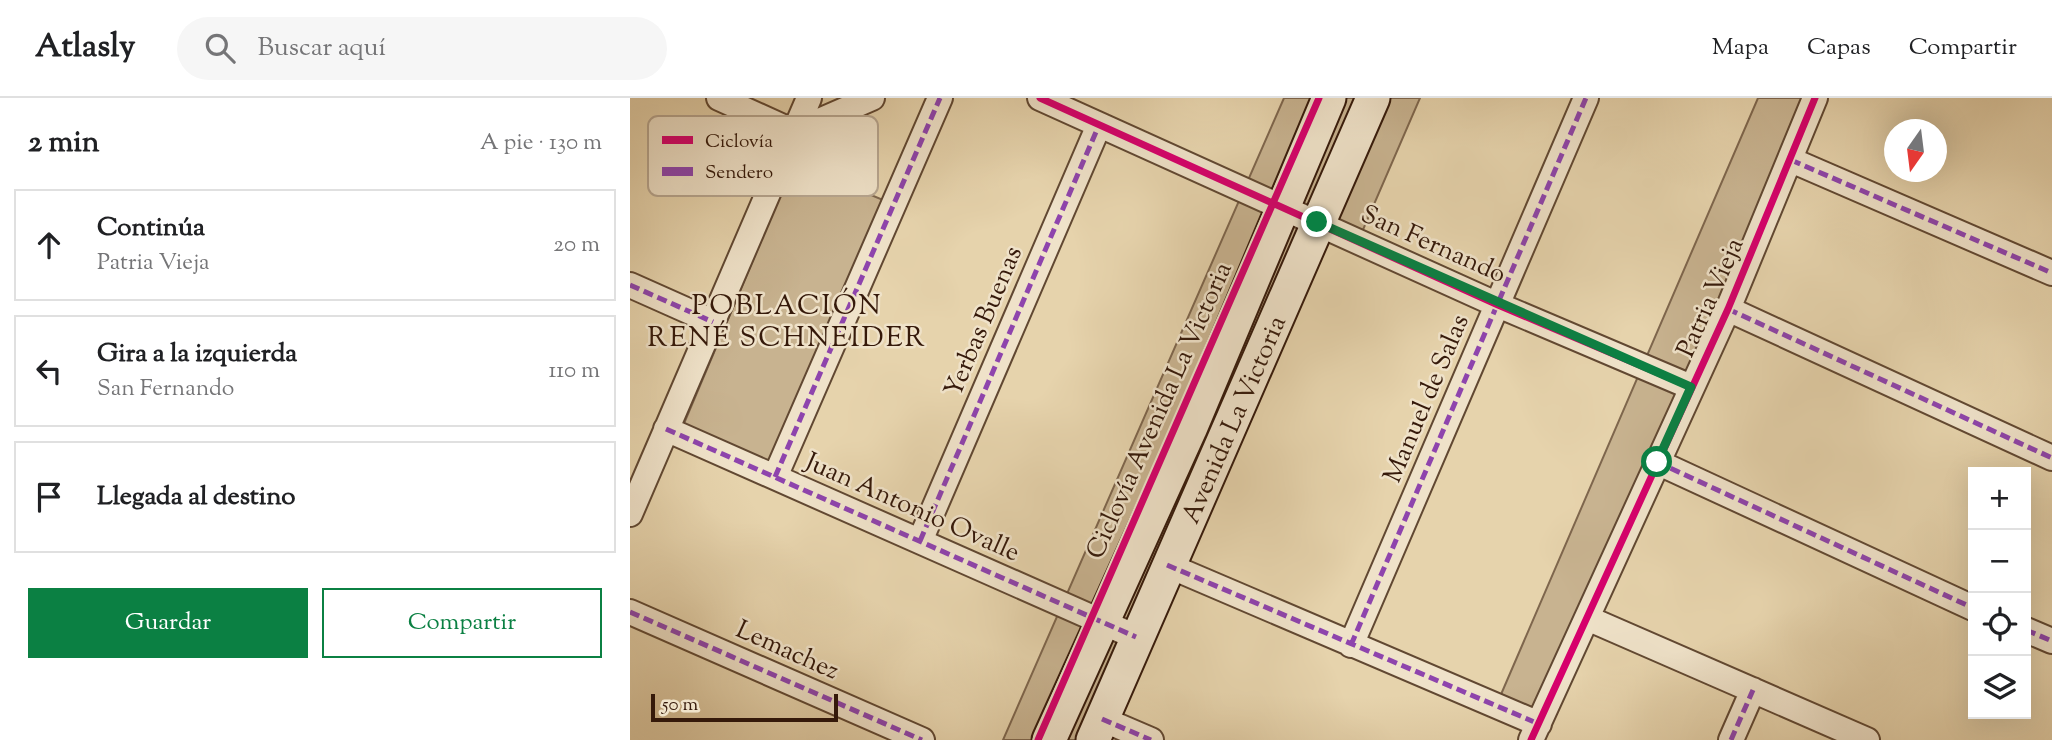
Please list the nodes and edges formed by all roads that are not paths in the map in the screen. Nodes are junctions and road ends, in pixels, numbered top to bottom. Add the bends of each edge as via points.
1 (719, 98) edge
2 (809, 98) edge
3 (872, 98) edge
4 (940, 98) edge
5 (1040, 98) edge
6 (1329, 98) edge
7 (1373, 98) edge
8 (1586, 98) edge
9 (1815, 98) edge
10 (759, 116) edge
11 (801, 116) edge
12 (831, 116) edge
13 (1099, 125) junction
14 (1791, 160) junction
15 (767, 196) edge
16 (1282, 207) junction
17 (1317, 222) junction
18 (2052, 273) edge
19 (630, 285) edge
20 (1498, 304) junction
21 (1728, 309) junction
22 (713, 322) junction
23 (1691, 387) junction
24 (666, 429) junction
25 (2052, 458) edge
26 (1657, 462) junction
27 (775, 477) junction
28 (630, 514) edge
29 (919, 541) junction
30 (1167, 565) junction
31 (1968, 606) edge
32 (630, 612) edge
33 (1587, 618) junction
34 (1102, 622) junction
35 (2031, 632) edge
36 (1136, 636) junction
37 (2052, 641) edge
38 (1352, 645) junction
39 (1753, 690) junction
40 (1097, 730) edge
41 (1535, 732) edge
42 (922, 740) edge
43 (1049, 740) edge
44 (1151, 740) edge
45 (1731, 740) edge
46 (1867, 740) edge

1 - 10 street
2 - 11 street
3 - 12 street
4 - 27 street
5 - 13 street, San Fernando
6 - 16 main road, Avenida La Victoria
7 - 17 main road, Avenida La Victoria
8 - 20 street, Manuel de Salas
9 - 14 street, Patria Vieja
13 - 16 street, San Fernando
13 - 29 street, Yerbas Buenas
14 - 18 street
14 - 21 street, Patria Vieja
15 - 22 street
16 - 17 street, San Fernando
16 - 34 main road, Avenida La Victoria via 1190,429
17 - 20 street, San Fernando
17 - 30 main road, Avenida La Victoria
19 - 22 street
20 - 23 street, San Fernando
20 - 38 street, Manuel de Salas
21 - 23 street, Patria Vieja
21 - 25 street
22 - 24 street
23 - 26 street, Patria Vieja
24 - 27 street, Juan Antonio Ovalle
24 - 28 street
26 - 31 street
26 - 33 street, Patria Vieja
27 - 29 street, Juan Antonio Ovalle
29 - 34 street, Juan Antonio Ovalle
30 - 36 main road, Avenida La Victoria
30 - 38 street
32 - 42 street, Lemachez
33 - 39 street
33 - 41 street, Patria Vieja
34 - 36 street, Juan Antonio Ovalle
34 - 43 main road, Avenida La Victoria
35 - 37 street
36 - 40 main road, Avenida La Victoria
38 - 41 street
39 - 45 street
39 - 46 street
40 - 44 street

